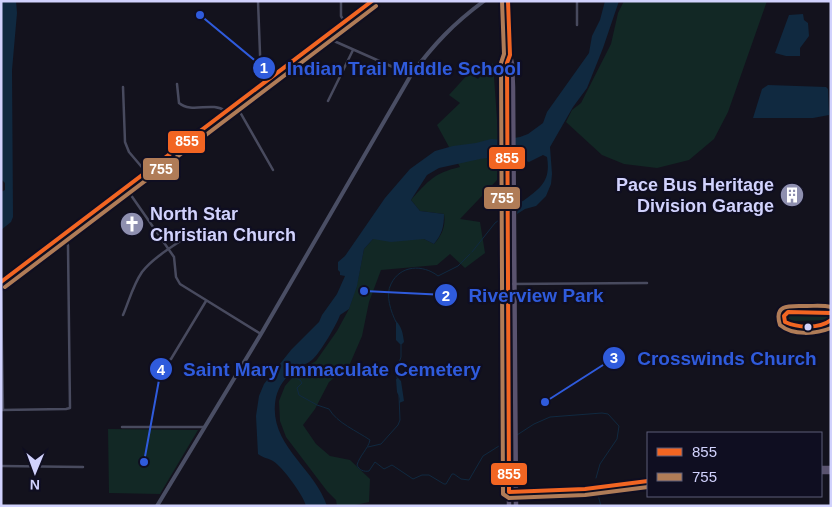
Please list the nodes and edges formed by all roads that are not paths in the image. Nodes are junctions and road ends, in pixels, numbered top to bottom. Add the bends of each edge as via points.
1 (258, 1) edge
2 (340, 1) edge
3 (372, 1) edge
4 (484, 1) edge
5 (508, 1) edge
6 (577, 1) edge
7 (345, 22) junction
8 (577, 26) dead end
9 (328, 35) junction
10 (352, 50) junction
11 (411, 75) junction
12 (263, 83) junction
13 (177, 84) dead end
14 (123, 87) dead end
15 (328, 101) dead end
16 (236, 105) junction
17 (226, 112) junction
18 (511, 169) junction
19 (273, 170) dead end
20 (146, 172) junction
21 (126, 188) junction
22 (195, 231) dead end
23 (66, 233) junction
24 (169, 250) junction
25 (1, 282) edge
26 (647, 283) dead end
27 (509, 284) junction
28 (515, 284) junction
29 (1, 291) edge
30 (206, 301) junction
31 (123, 315) dead end
32 (261, 334) junction
33 (158, 369) dead end
34 (509, 389) junction
35 (516, 389) junction
36 (2, 410) edge
37 (122, 427) dead end
38 (204, 427) junction
39 (1, 466) edge
40 (83, 467) dead end
41 (647, 481) edge
42 (509, 492) junction
43 (516, 492) junction
44 (157, 506) edge
45 (509, 506) edge
46 (516, 506) edge

1 - 12 street
2 - 7 street via 341,16
3 - 7 main road
4 - 11 main road via 446,32
5 - 18 main road via 512,64
6 - 8 street
7 - 9 main road
9 - 10 street
9 - 12 main road
10 - 11 street
10 - 15 street
11 - 32 main road
12 - 16 main road
13 - 17 street via 179,101 184,106 215,107
14 - 20 street via 125,142
16 - 17 main road
16 - 19 street
17 - 20 main road
18 - 27 main road
18 - 28 main road
20 - 21 main road
21 - 23 main road
21 - 24 street
22 - 24 street
23 - 25 main road
23 - 36 street via 70,408
24 - 30 street via 175,261 178,282
24 - 31 street via 144,270
26 - 28 street
27 - 28 street
27 - 34 main road
28 - 35 main road
29 - 36 street
30 - 32 street
30 - 33 street via 171,359
32 - 38 main road
34 - 35 main road
34 - 42 main road
35 - 43 main road
37 - 38 street
38 - 44 main road
39 - 40 street
41 - 43 main road via 585,490
42 - 43 main road
42 - 45 main road
43 - 46 main road

